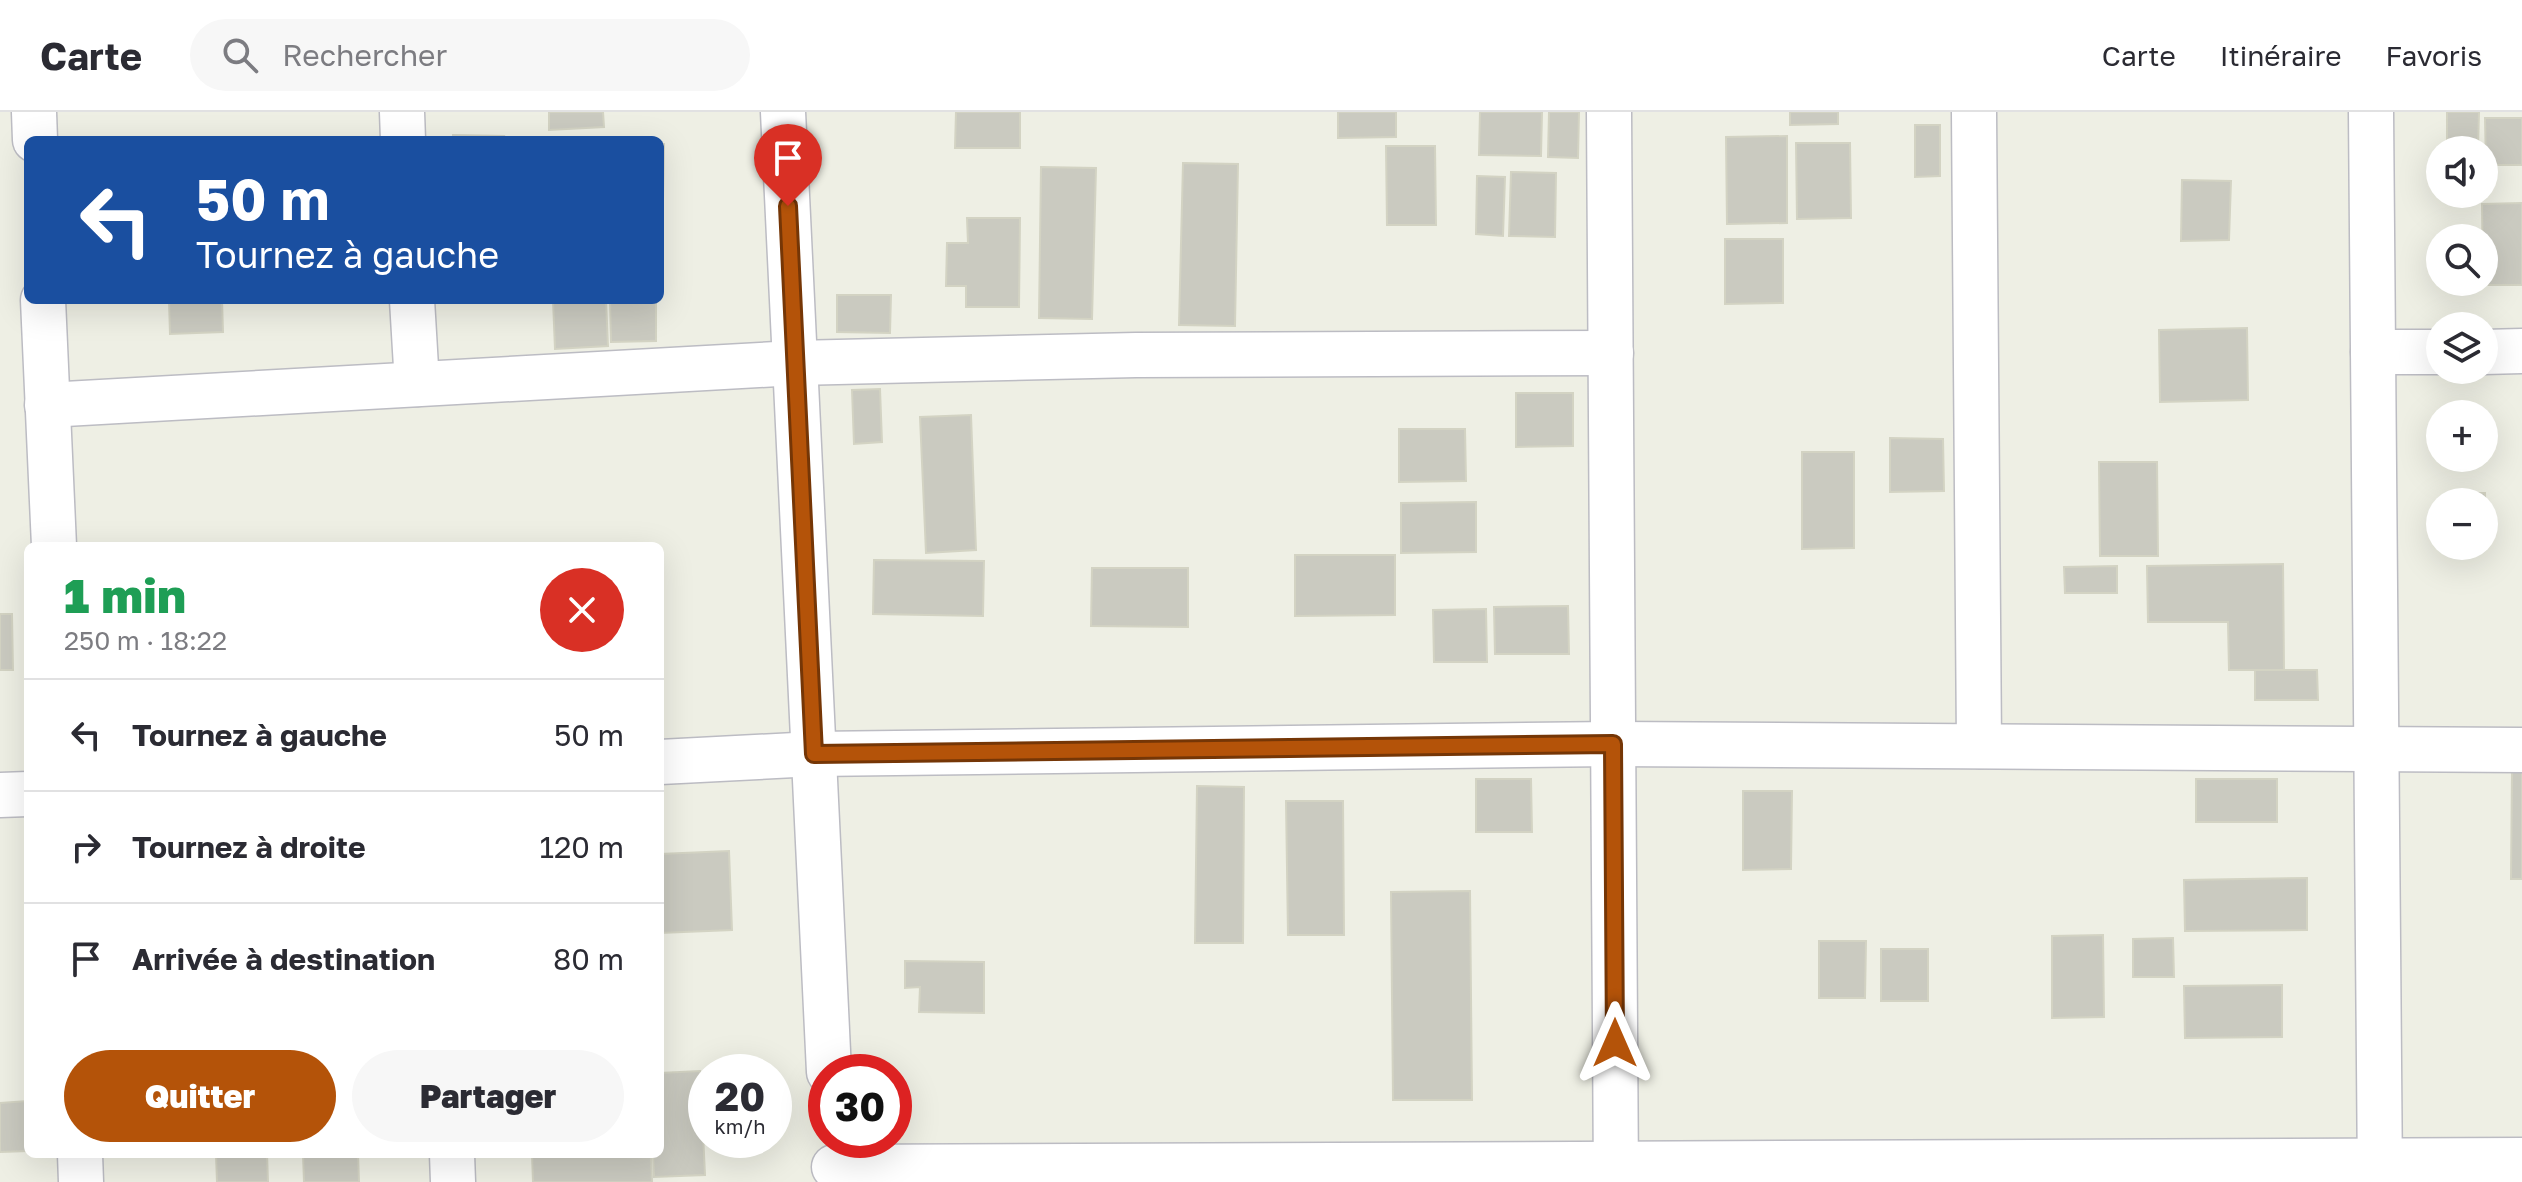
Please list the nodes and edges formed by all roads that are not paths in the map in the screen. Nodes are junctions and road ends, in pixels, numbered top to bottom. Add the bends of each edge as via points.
1 (34, 112) edge
2 (402, 112) edge
3 (783, 112) edge
4 (1609, 112) edge
5 (1974, 112) edge
6 (2371, 112) edge
7 (35, 136) edge
8 (403, 136) edge
9 (43, 304) edge
10 (412, 304) edge
11 (2522, 351) edge
12 (2373, 352) junction
13 (2426, 352) edge
14 (2498, 352) edge
15 (1611, 353) junction
16 (795, 363) junction
17 (417, 384) junction
18 (47, 405) junction
19 (54, 542) edge
20 (1613, 744) junction
21 (1979, 746) junction
22 (2377, 750) junction
23 (2522, 750) edge
24 (814, 754) junction
25 (664, 762) edge
26 (24, 794) edge
27 (0, 795) edge
28 (828, 1054) edge
29 (80, 1158) edge
30 (452, 1158) edge
31 (2522, 1160) edge
32 (833, 1163) edge
33 (1616, 1172) edge
34 (1988, 1172) edge
35 (2380, 1172) edge
36 (81, 1182) edge
37 (453, 1182) edge

1 - 7 street
2 - 8 street
3 - 16 street
4 - 15 street
5 - 21 street
6 - 12 street
9 - 18 street
10 - 17 street
11 - 14 street
12 - 13 street
12 - 22 street
15 - 16 street
15 - 20 street
16 - 17 street
16 - 24 street
17 - 18 street
18 - 19 street
20 - 21 street
20 - 24 street
20 - 33 street
21 - 22 street
22 - 23 street
22 - 35 street
24 - 25 street
24 - 28 street
26 - 27 street
29 - 36 street
30 - 37 street
31 - 35 street
32 - 33 street
33 - 34 street
34 - 35 street

